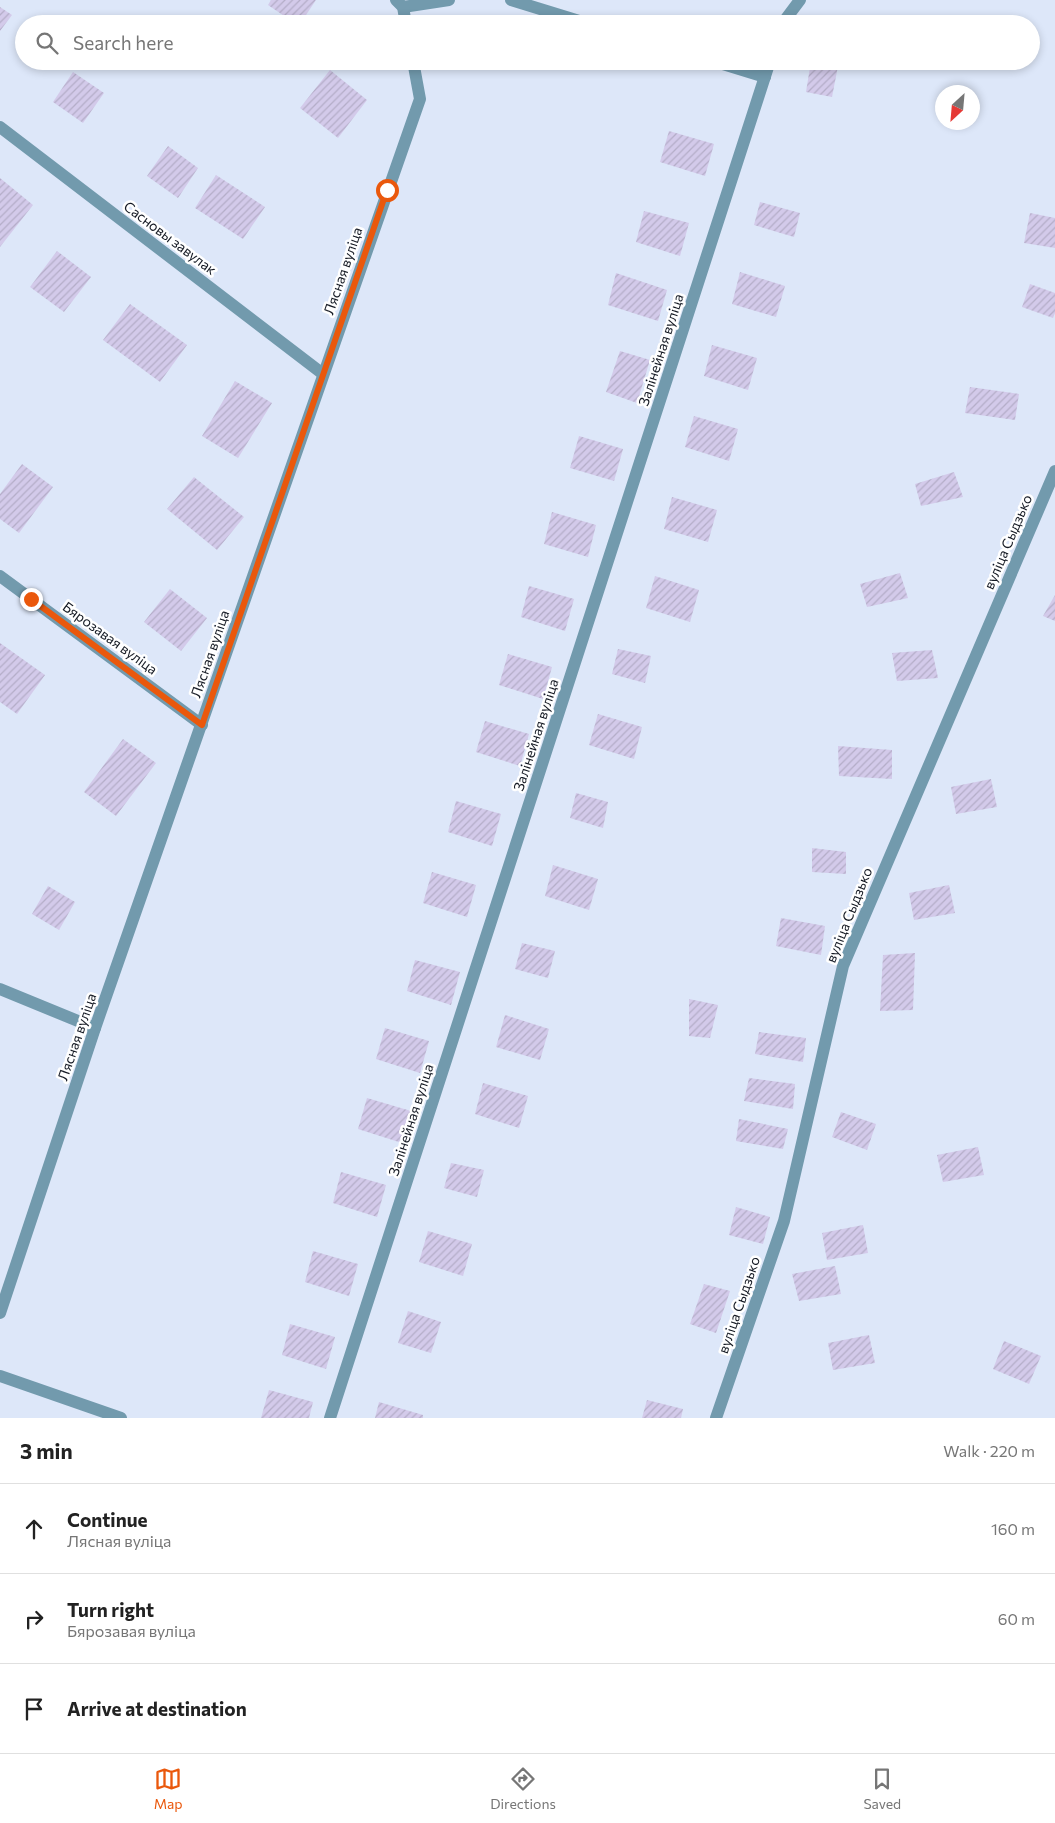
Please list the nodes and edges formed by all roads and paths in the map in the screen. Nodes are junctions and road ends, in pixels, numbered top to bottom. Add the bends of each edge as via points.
1 (449, 0) edge
2 (511, 0) edge
3 (800, 0) edge
4 (399, 3) edge
5 (403, 15) edge
6 (560, 15) edge
7 (789, 15) edge
8 (415, 70) edge
9 (742, 70) edge
10 (767, 70) edge
11 (765, 77) junction
12 (0, 127) edge
13 (322, 374) junction
14 (1055, 471) edge
15 (0, 576) edge
16 (202, 725) junction
17 (0, 989) edge
18 (95, 1028) junction
19 (0, 1313) edge
20 (0, 1376) edge
21 (120, 1418) edge
22 (330, 1418) edge
23 (716, 1418) edge

1 - 4 street
2 - 6 street
3 - 7 street
4 - 5 street
8 - 13 street, Лясная вуліца via 420,99
9 - 11 street
10 - 11 street, Залінейная вуліца
11 - 22 street, Залінейная вуліца
12 - 13 street, Сасновы завулак
13 - 16 street, Лясная вуліца
14 - 23 street, вуліца Сыдзько via 843,966 784,1221
15 - 16 street, Бярозавая вуліца
16 - 18 street, Лясная вуліца
17 - 18 street
18 - 19 street, Лясная вуліца
20 - 21 street

